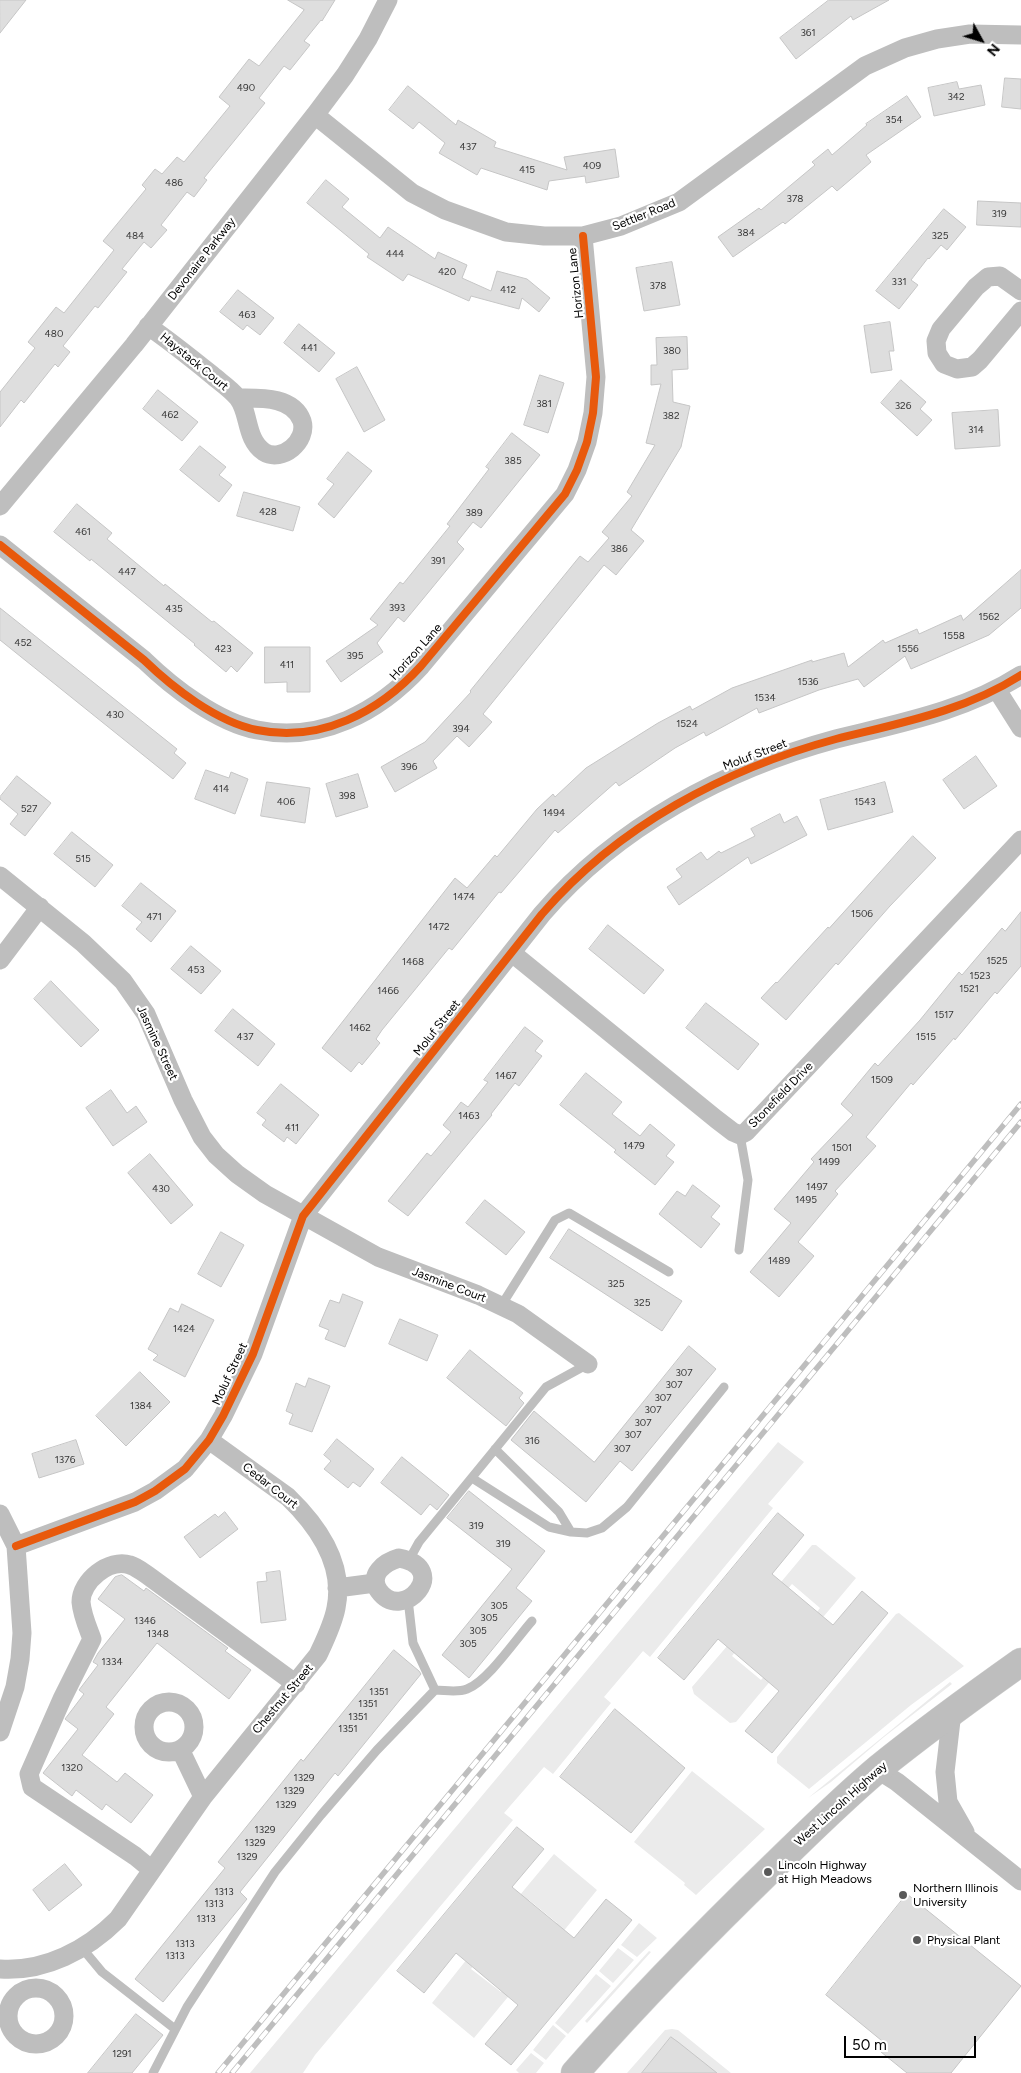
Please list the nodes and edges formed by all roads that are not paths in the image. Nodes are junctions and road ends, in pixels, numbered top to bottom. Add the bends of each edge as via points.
1 (388, 0) edge
2 (1021, 35) edge
3 (315, 115) junction
4 (583, 236) junction
5 (1021, 292) edge
6 (1021, 310) edge
7 (148, 326) junction
8 (239, 398) dead end
9 (0, 506) edge
10 (0, 545) edge
11 (1021, 675) edge
12 (997, 690) junction
13 (1021, 728) edge
14 (1021, 840) edge
15 (0, 876) edge
16 (40, 907) junction
17 (512, 953) junction
18 (0, 960) edge
19 (740, 1135) junction
20 (303, 1216) junction
21 (739, 1250) dead end
22 (669, 1272) dead end
23 (501, 1306) junction
24 (588, 1364) joint
25 (724, 1387) dead end
26 (209, 1440) junction
27 (495, 1449) junction
28 (472, 1478) junction
29 (0, 1514) edge
30 (572, 1532) junction
31 (16, 1546) junction
32 (409, 1560) junction
33 (375, 1583) junction
34 (337, 1588) junction
35 (408, 1600) junction
36 (532, 1621) dead end
37 (1021, 1662) edge
38 (296, 1684) junction
39 (435, 1690) junction
40 (952, 1712) junction
41 (0, 1732) edge
42 (181, 1751) dead end
43 (878, 1770) junction
44 (204, 1797) junction
45 (969, 1839) junction
46 (152, 1870) junction
47 (1021, 1881) edge
48 (82, 1948) junction
49 (31, 1967) junction
50 (0, 1969) edge
51 (32, 1987) junction
52 (4, 2017) edge
53 (175, 2029) junction
54 (153, 2073) edge
55 (575, 2073) edge

1 - 3 street, Devonaire Parkway via 368,39
2 - 4 street, Settler Road via 970,34 937,40 905,48 865,66 679,202 621,226
3 - 4 street, Settler Road via 412,193 445,210 506,232
3 - 7 street, Devonaire Parkway
4 - 10 street, Horizon Lane via 596,377 593,413 577,470 565,494 421,666 382,702 358,716 300,732 255,730 223,718 164,680 144,660
5 - 6 street via 1000,276 988,276 976,287 941,329 936,341 937,352 944,364 957,369 972,367
7 - 8 street, Haystack Court
7 - 9 street, Devonaire Parkway
11 - 12 street, Moluf Street
12 - 13 street
12 - 17 street, Moluf Street via 926,717 773,759 719,781 625,836 560,893
14 - 19 street, Stonefield Drive
15 - 16 street, Jasmine Street
16 - 18 street
16 - 20 street, Jasmine Street via 83,943 135,997 146,1014 183,1100 202,1137 216,1155 236,1174
17 - 19 street, Stonefield Drive via 716,1120
17 - 20 street, Moluf Street
19 - 21 lane via 748,1180
20 - 23 street, Jasmine Court via 378,1257
20 - 26 street, Moluf Street via 253,1354
22 - 23 lane via 569,1213 555,1220
23 - 24 street, Jasmine Court via 518,1314
24 - 27 lane via 546,1387
25 - 30 lane via 628,1507 602,1528 587,1533
26 - 31 street, Moluf Street via 185,1469 135,1502
26 - 34 street, Cedar Court via 298,1507 319,1532 328,1549
27 - 28 lane
27 - 30 lane via 559,1512
28 - 30 lane via 549,1527
28 - 32 lane via 419,1542
29 - 31 street
31 - 41 street via 22,1633 20,1659 15,1687
32 - 33 street via 389,1561 381,1567
32 - 35 street via 418,1566 423,1579 416,1594
33 - 34 street
33 - 35 street via 387,1598
34 - 38 street, Chestnut Street via 336,1608 327,1638
35 - 39 lane via 413,1643
36 - 39 lane via 477,1683 466,1690
37 - 40 main road, West Lincoln Highway
38 - 44 street, Chestnut Street
38 - 46 street via 130,1564 112,1565 90,1581 81,1603 92,1639 29,1774 32,1787
39 - 53 lane via 377,1750 275,1872
40 - 43 main road, West Lincoln Highway
40 - 45 street via 945,1772 948,1802
42 - 44 street
43 - 45 street
43 - 55 main road, West Lincoln Highway via 701,1936
44 - 46 street, Chestnut Street
45 - 47 street
46 - 48 street, Chestnut Street via 118,1919
48 - 49 street, Chestnut Street via 44,1965
48 - 53 lane via 102,1972
49 - 50 street, Chestnut Street
49 - 51 street
51 - 52 street via 19,1993
51 - 52 street via 54,1993 62,2003 63,2024 58,2034 41,2044 32,2044 22,2040
53 - 54 lane

